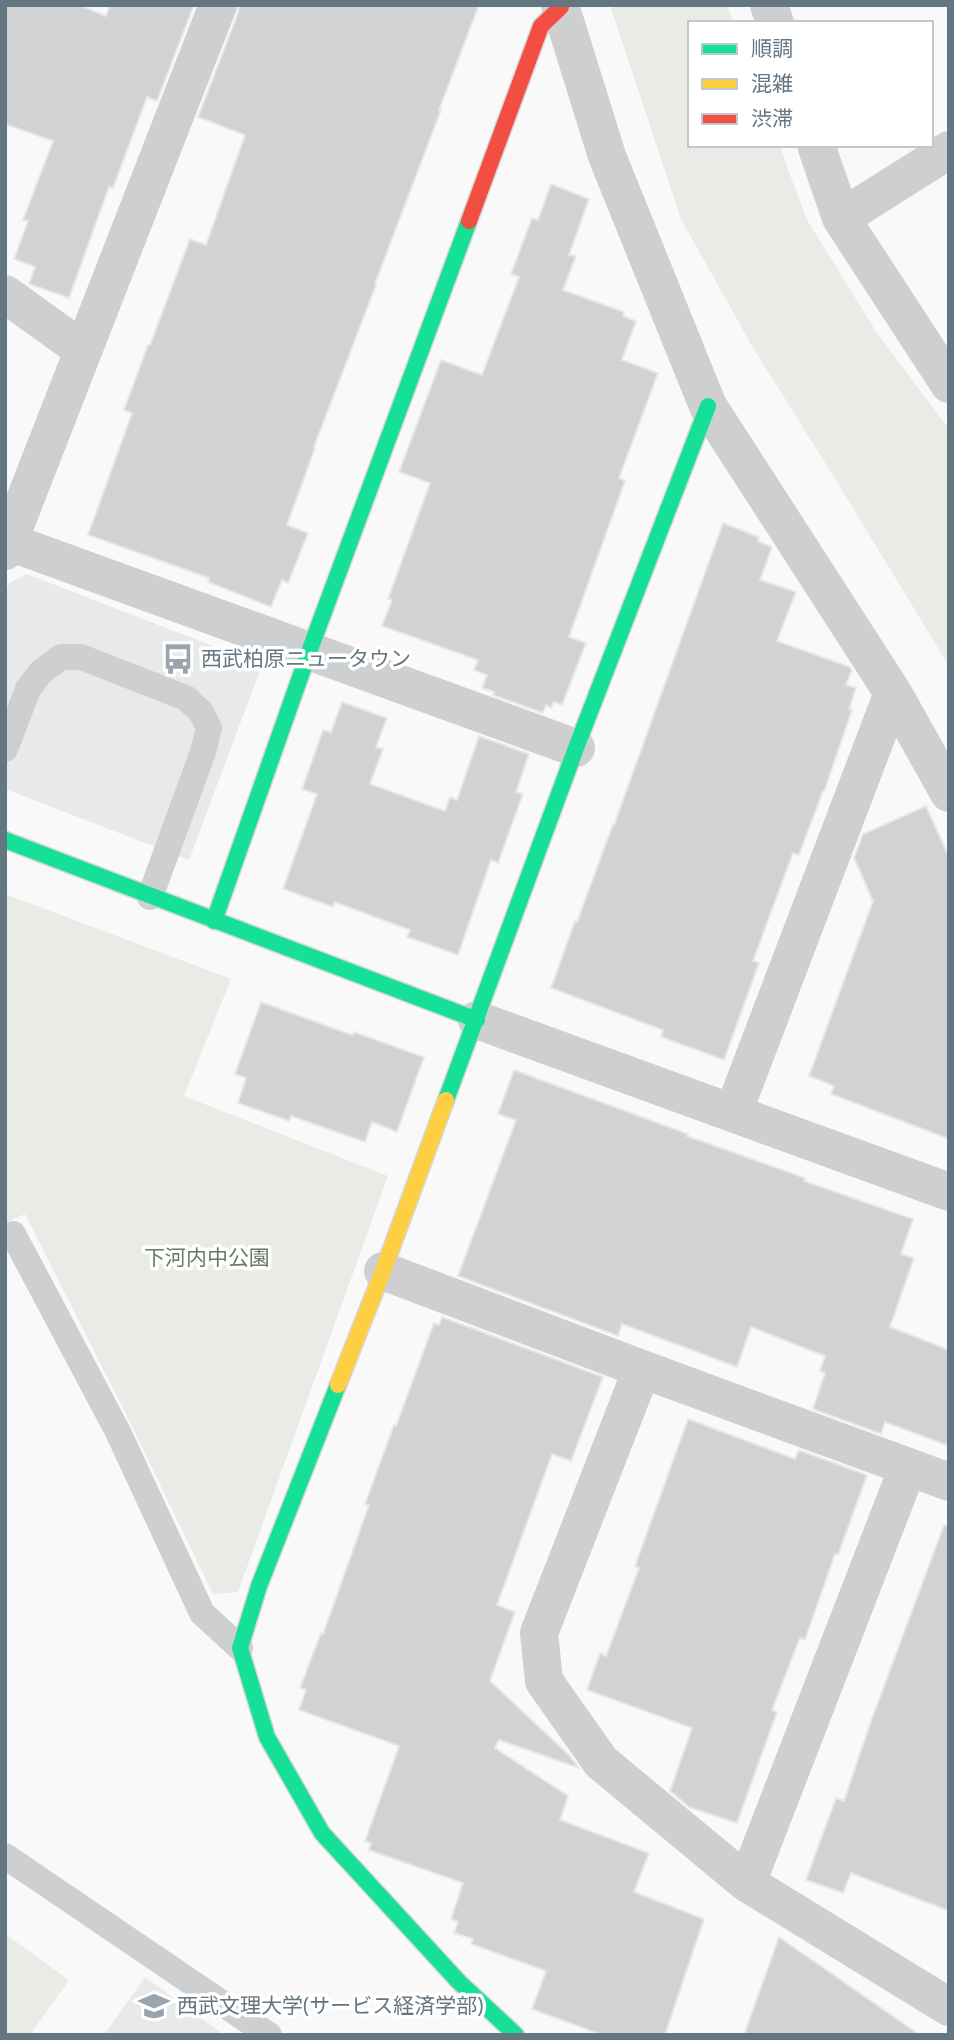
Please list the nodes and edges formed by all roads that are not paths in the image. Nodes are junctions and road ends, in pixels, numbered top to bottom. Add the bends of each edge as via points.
1 (218, 5) edge
2 (560, 6) edge
3 (817, 147) edge
4 (949, 150) edge
5 (841, 218) junction
6 (5, 294) edge
7 (83, 349) junction
8 (949, 384) edge
9 (708, 406) junction
10 (7, 546) edge
11 (309, 652) junction
12 (893, 694) junction
13 (576, 748) junction
14 (5, 749) edge
15 (949, 793) edge
16 (5, 840) edge
17 (150, 897) junction
18 (214, 921) junction
19 (477, 1020) junction
20 (733, 1113) junction
21 (949, 1192) edge
22 (13, 1234) dead end
23 (383, 1270) junction
24 (642, 1369) junction
25 (908, 1467) junction
26 (949, 1482) edge
27 (240, 1648) junction
28 (5, 1856) edge
29 (747, 1883) junction
30 (949, 2007) edge
31 (269, 2035) edge
32 (516, 2035) edge

1 - 7 street
2 - 9 street via 607,156
2 - 11 street via 541,26
3 - 5 street
4 - 5 street
5 - 8 street
6 - 7 street
7 - 10 street
9 - 12 street
9 - 13 street
10 - 11 street
11 - 13 street
11 - 18 street
12 - 15 street
12 - 20 street
13 - 19 street
14 - 17 lane via 28,689 61,657 81,657 167,690 186,698 201,712 209,728 203,752
16 - 17 street
17 - 18 street
18 - 19 street
19 - 20 street
19 - 23 street
20 - 21 street
22 - 27 lane via 118,1432 202,1613
23 - 24 street
23 - 27 street via 258,1586
24 - 25 street
24 - 29 street via 540,1633 544,1681 601,1762
25 - 26 street
25 - 29 street
27 - 32 street via 267,1737 322,1833 459,1982
28 - 31 lane
29 - 30 street

